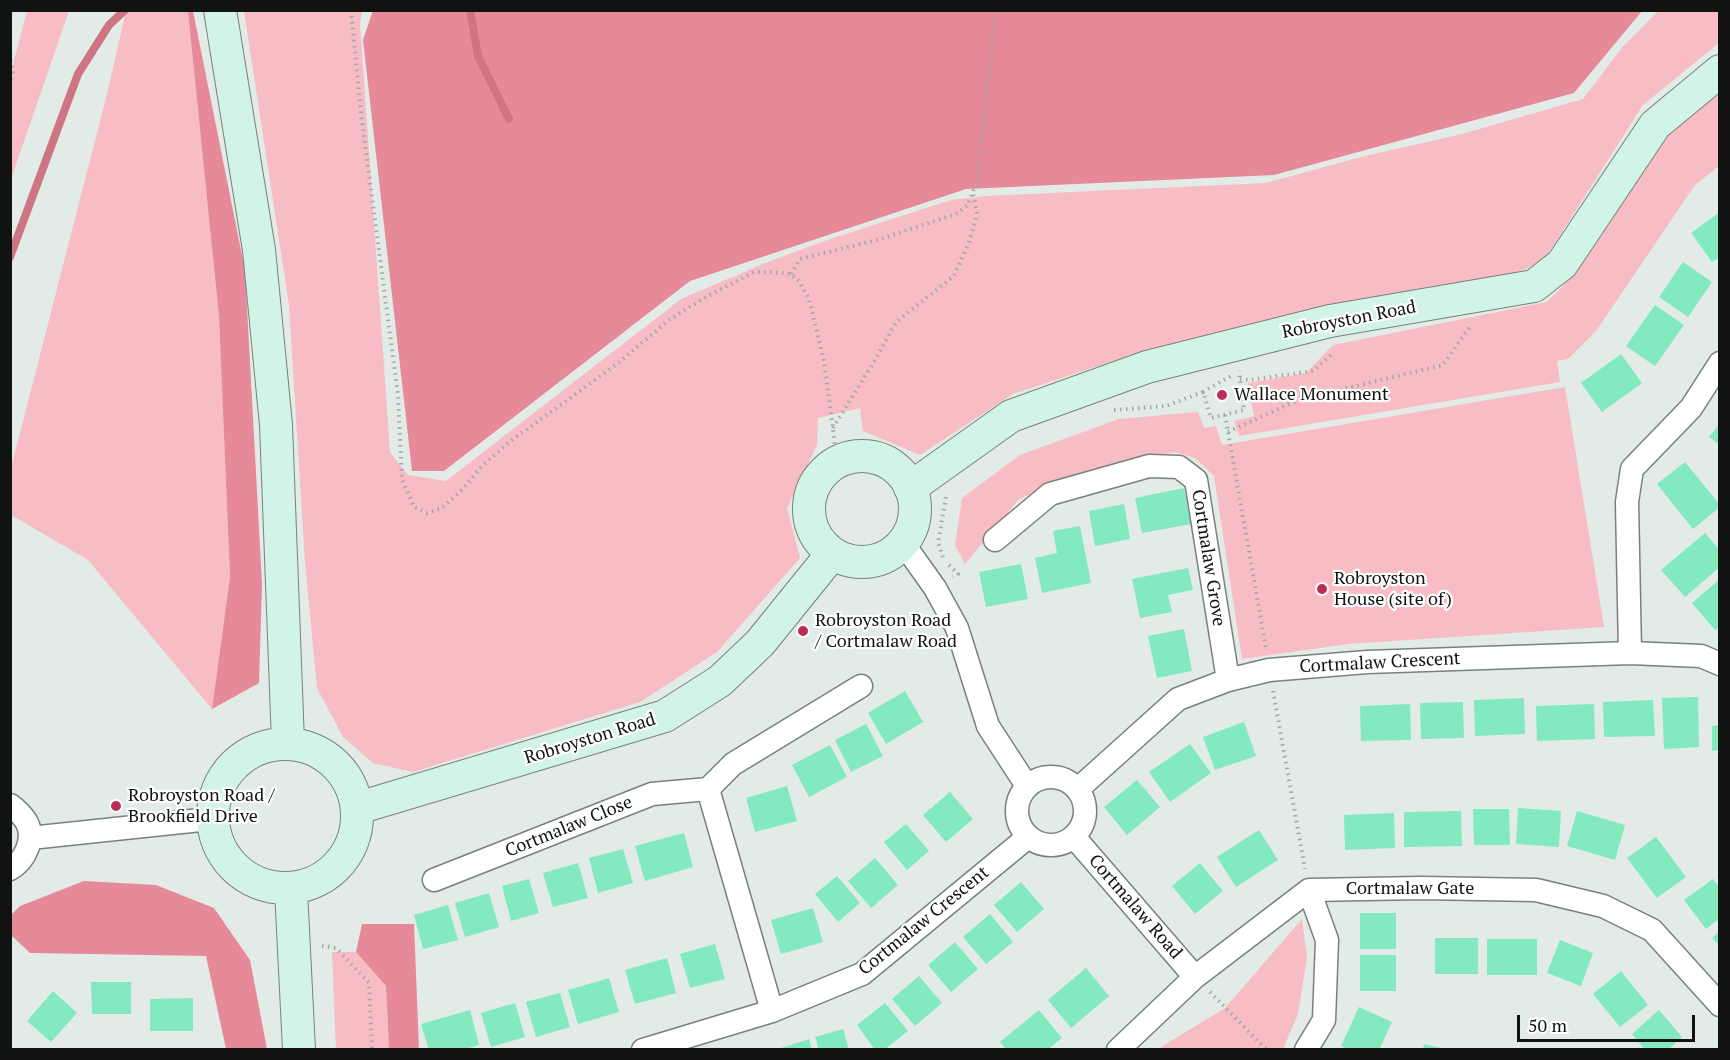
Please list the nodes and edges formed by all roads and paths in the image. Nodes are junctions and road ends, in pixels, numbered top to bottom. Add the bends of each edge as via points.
1 (220, 10) edge
2 (351, 10) edge
3 (997, 10) edge
4 (10, 54) edge
5 (1719, 71) edge
6 (10, 80) edge
7 (973, 192) junction
8 (791, 274) junction
9 (1236, 344) junction
10 (1332, 354) dead end
11 (1719, 363) edge
12 (1240, 380) junction
13 (1203, 392) junction
14 (1112, 411) dead end
15 (833, 428) junction
16 (836, 461) junction
17 (910, 488) junction
18 (947, 490) dead end
19 (995, 540) dead end
20 (903, 543) junction
21 (832, 555) junction
22 (935, 588) junction
23 (1630, 653) junction
24 (1719, 664) edge
25 (1228, 680) junction
26 (861, 686) dead end
27 (288, 743) junction
28 (1027, 786) junction
29 (708, 789) junction
30 (1078, 789) junction
31 (10, 805) edge
32 (358, 808) junction
33 (210, 819) junction
34 (1028, 837) junction
35 (1074, 837) junction
36 (30, 838) junction
37 (10, 869) edge
38 (434, 880) dead end
39 (291, 890) junction
40 (1309, 890) junction
41 (294, 944) junction
42 (1196, 976) junction
43 (1719, 1005) edge
44 (772, 1011) junction
45 (299, 1050) edge
46 (372, 1050) edge
47 (643, 1050) edge
48 (1118, 1050) edge
49 (1267, 1050) edge
50 (1306, 1050) edge

1 - 27 street via 258,250 276,425
2 - 8 path via 398,395 402,480 414,507 427,513 442,508 507,443 617,364 670,319 754,272
3 - 7 path
4 - 6 path
5 - 9 street, Robroyston Road via 1655,125 1562,264 1534,286 1330,321
7 - 8 path via 968,205 956,214 800,259
7 - 15 path via 977,214 954,276 896,322
8 - 15 path via 809,300 824,361
9 - 12 path
9 - 17 street, Robroyston Road via 1147,367 1011,416
10 - 12 path via 1313,371
11 - 23 street via 1691,408 1632,469 1627,502
12 - 13 path via 1237,372
12 - 13 path via 1244,411 1211,418
13 - 14 path via 1166,406
15 - 16 path
16 - 17 street via 878,457 892,463
16 - 21 street via 813,484 809,499 814,533
17 - 20 street via 915,511
18 - 22 path via 938,543 943,558 958,574
19 - 25 street, Cortmalaw Grove via 1050,494 1149,466 1179,467 1196,480
20 - 21 street via 884,559 863,562
20 - 22 street
21 - 32 street, Robroyston Road via 760,643 720,681 665,716
22 - 28 street via 957,628 988,726
23 - 24 street, Cortmalaw Crescent via 1701,656
23 - 25 street, Cortmalaw Crescent via 1367,662 1269,670
25 - 30 street, Cortmalaw Crescent via 1178,699
26 - 29 street via 733,764
27 - 32 street via 312,748 340,768
27 - 33 street via 251,750 218,783
28 - 30 street via 1047,776 1069,781
28 - 34 street via 1020,795 1017,817
29 - 38 street, Cortmalaw Close via 652,794
29 - 44 street
30 - 35 street via 1085,808
31 - 36 street via 27,823
32 - 39 street via 353,845 324,879
33 - 36 street
33 - 39 street via 222,857 255,885
34 - 35 street via 1056,844
34 - 44 street, Cortmalaw Crescent via 862,974
35 - 42 street, Cortmalaw Road
36 - 37 street via 24,857
39 - 41 street
40 - 42 street
40 - 43 street, Cortmalaw Gate via 1536,890 1603,906 1652,930
40 - 50 street via 1327,940 1324,1020
41 - 45 street
41 - 46 path via 336,948 369,983
42 - 48 street
42 - 49 path
44 - 47 street, Cortmalaw Crescent

